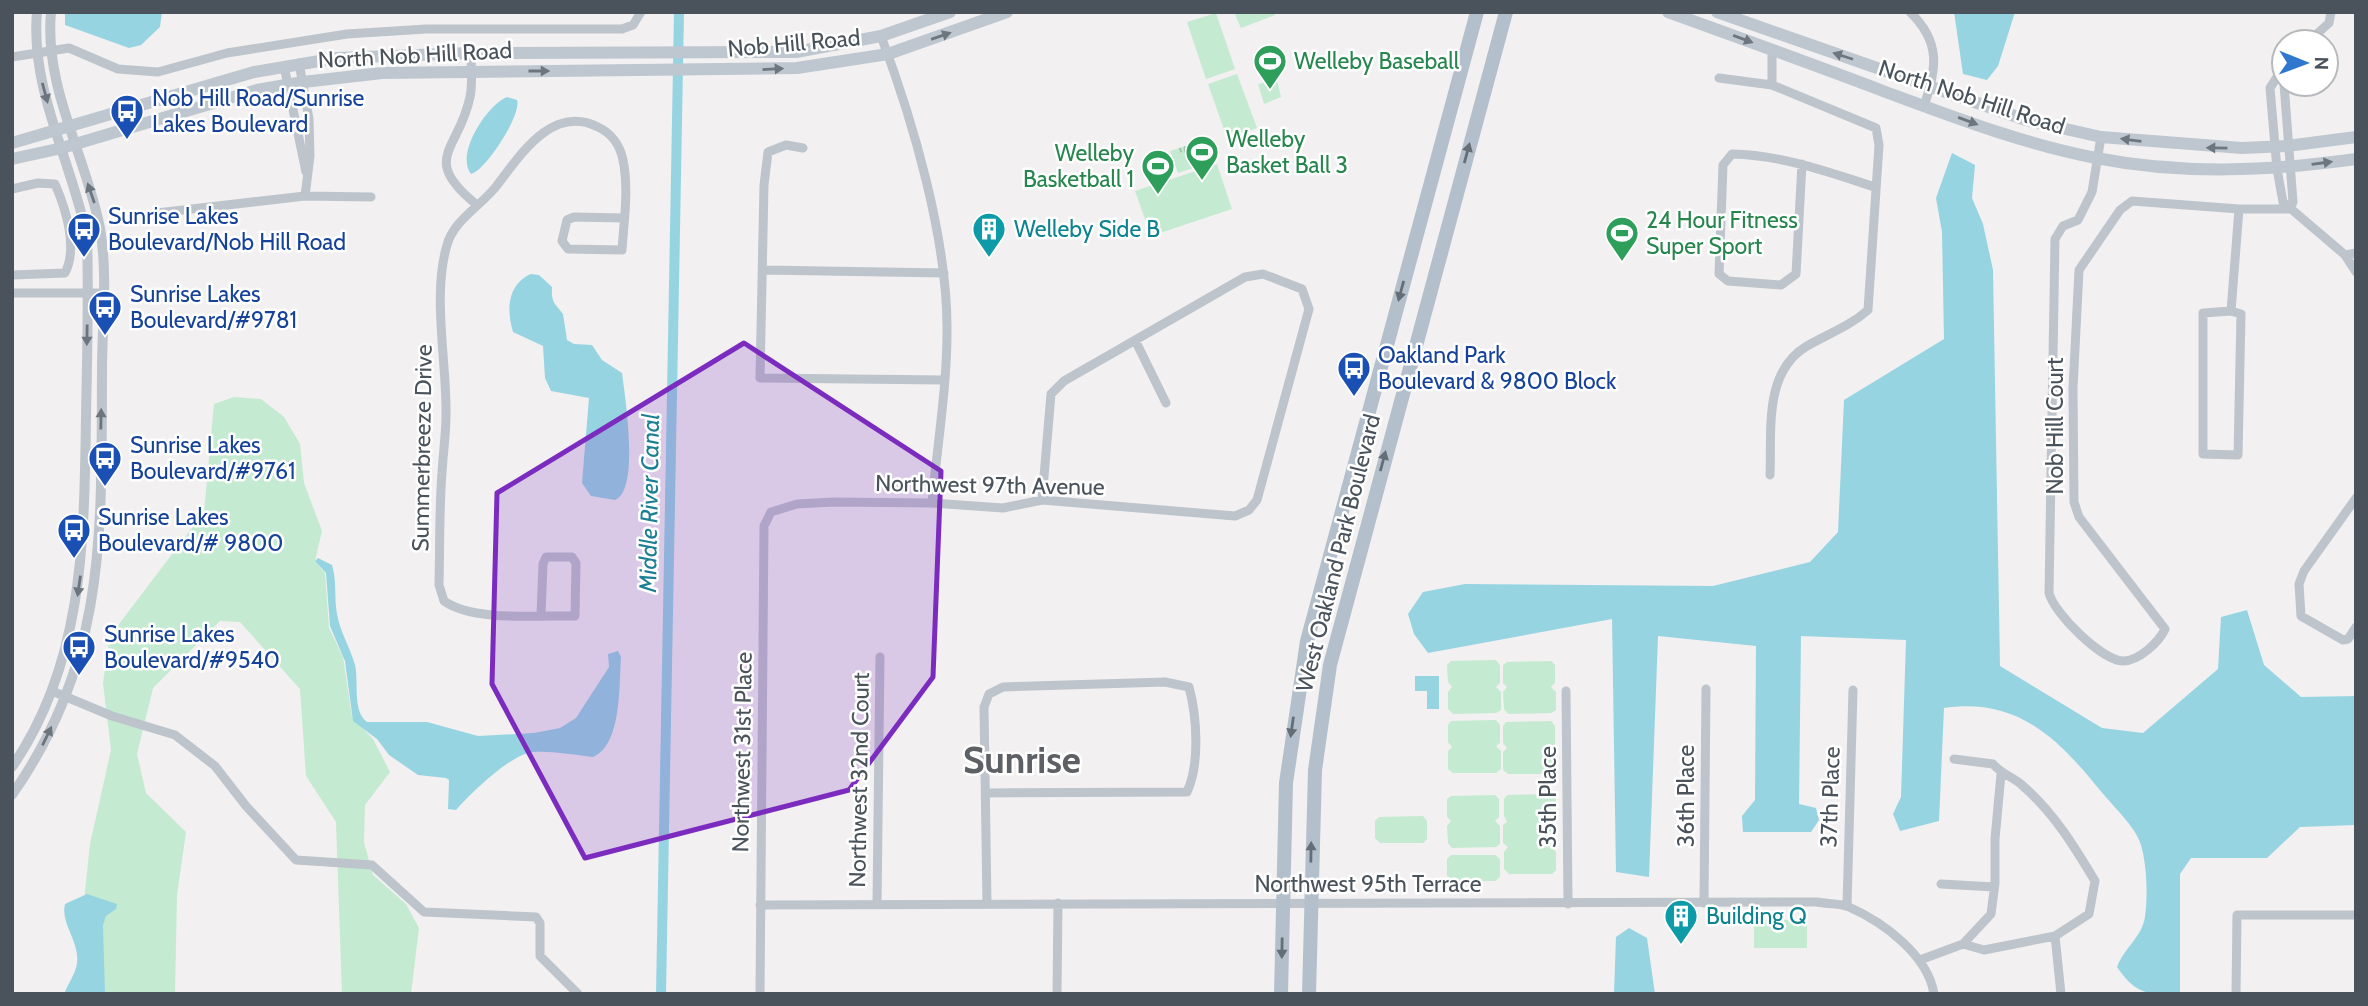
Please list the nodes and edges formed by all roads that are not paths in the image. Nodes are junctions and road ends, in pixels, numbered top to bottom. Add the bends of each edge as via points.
1 (37, 12) edge
2 (51, 12) edge
3 (950, 12) edge
4 (1007, 12) edge
5 (1477, 12) edge
6 (1506, 12) edge
7 (1668, 12) edge
8 (1717, 12) edge
9 (1910, 12) edge
10 (2331, 12) edge
11 (641, 14) edge
12 (2323, 28) edge
13 (881, 36) junction
14 (51, 49) junction
15 (1772, 50) junction
16 (36, 53) junction
17 (471, 53) junction
18 (703, 54) joint
19 (888, 54) junction
20 (12, 57) edge
21 (299, 63) junction
22 (284, 66) junction
23 (705, 70) joint
24 (471, 71) junction
25 (1719, 78) dead end
26 (303, 82) junction
27 (287, 84) junction
28 (1772, 85) junction
29 (1931, 85) junction
30 (2270, 98) edge
31 (2284, 98) edge
32 (1924, 106) junction
33 (71, 128) junction
34 (57, 132) junction
35 (2101, 137) junction
36 (2356, 137) edge
37 (12, 143) edge
38 (75, 144) junction
39 (2281, 146) junction
40 (62, 148) junction
41 (803, 148) dead end
42 (2097, 158) junction
43 (12, 159) edge
44 (2356, 159) edge
45 (1802, 164) junction
46 (2283, 168) junction
47 (307, 173) junction
48 (1875, 187) junction
49 (12, 189) edge
50 (304, 197) junction
51 (371, 197) dead end
52 (477, 205) junction
53 (2239, 209) junction
54 (2290, 209) junction
55 (158, 213) dead end
56 (624, 218) junction
57 (2356, 253) edge
58 (2345, 255) junction
59 (764, 270) junction
60 (2356, 272) edge
61 (944, 273) junction
62 (12, 275) edge
63 (12, 293) edge
64 (88, 293) junction
65 (102, 293) junction
66 (2231, 310) junction
67 (1136, 342) junction
68 (943, 380) junction
69 (1167, 403) dead end
70 (1770, 475) dead end
71 (2356, 498) edge
72 (1042, 500) junction
73 (932, 503) junction
74 (771, 512) joint
75 (541, 615) junction
76 (2356, 628) edge
77 (880, 657) dead end
78 (1706, 689) dead end
79 (1853, 690) dead end
80 (52, 691) junction
81 (1566, 691) dead end
82 (65, 698) junction
83 (1954, 759) dead end
84 (12, 767) edge
85 (2001, 774) junction
86 (986, 793) junction
87 (12, 795) edge
88 (1941, 884) dead end
89 (1994, 887) junction
90 (1058, 903) junction
91 (1283, 903) junction
92 (1704, 903) junction
93 (877, 904) junction
94 (987, 904) junction
95 (1568, 904) junction
96 (760, 905) junction
97 (1310, 905) junction
98 (1847, 906) junction
99 (2356, 915) edge
100 (2055, 936) junction
101 (1963, 944) junction
102 (1920, 960) junction
103 (578, 994) edge
104 (760, 994) edge
105 (1057, 994) edge
106 (1281, 994) edge
107 (1309, 994) edge
108 (1934, 994) edge
109 (2061, 994) edge
110 (2236, 994) edge

1 - 16 street
2 - 14 street
3 - 13 main road
19 -> 4 main road
5 -> 91 main road, West Oakland Park Boulevard via 1307,641 1289,750
97 -> 6 main road, West Oakland Park Boulevard via 1315,770 1336,635
7 -> 15 main road, North Nob Hill Road
29 -> 8 main road, North Nob Hill Road
9 - 29 street via 1931,40 1936,69
10 - 12 street
11 - 14 street via 633,25 622,29 426,29 347,34 227,53 158,72 118,69 69,48
13 - 18 main road, Nob Hill Road via 796,52
13 - 19 street
14 - 16 street
14 - 33 street
15 - 28 street
15 - 32 main road, North Nob Hill Road
16 - 20 street
16 -> 34 street
17 - 18 main road, North Nob Hill Road
17 - 21 main road, North Nob Hill Road
17 - 24 street
23 -> 19 main road, Nob Hill Road via 797,68
19 - 61 street via 924,178
21 - 22 main road, North Nob Hill Road
21 - 26 street
22 - 27 street
22 - 33 main road, North Nob Hill Road via 203,85
24 -> 23 main road, North Nob Hill Road
24 - 26 main road, North Nob Hill Road via 382,73
24 - 52 street via 470,97 447,152 446,167 449,178
25 - 28 street
26 - 27 main road, North Nob Hill Road
26 - 47 street via 309,119
27 - 38 main road, North Nob Hill Road
27 - 47 street
28 - 48 street via 1876,128
29 - 32 street
29 - 35 main road, North Nob Hill Road via 2026,120
30 - 39 street
31 - 39 street via 2286,125
32 -> 42 main road, North Nob Hill Road via 2020,140
33 - 34 main road, North Nob Hill Road
33 - 38 street
34 - 37 main road, North Nob Hill Road
34 - 40 street
39 -> 35 main road, North Nob Hill Road via 2205,148
35 - 42 street, Nob Hill Court
36 - 39 main road, North Nob Hill Road
38 - 40 main road, North Nob Hill Road
65 -> 38 street via 99,224
39 - 46 street
40 - 43 main road, North Nob Hill Road
40 - 64 street via 87,237
41 - 59 street via 786,145 768,152
42 - 46 main road, North Nob Hill Road via 2204,169
42 - 53 street, Nob Hill Court via 2092,191 2078,220 2063,226 2055,239 2049,593 2052,606 2069,624 2116,660 2127,661 2159,641 2165,629 2079,517 2074,502 2079,270 2120,210 2132,201
46 -> 44 main road, North Nob Hill Road
45 - 45 street via 1796,274 1781,285 1728,281 1719,274 1723,165 1732,154
45 - 48 street
46 - 54 street via 2293,202
47 - 50 street
48 - 70 street via 1868,310 1787,362 1774,392
49 - 62 street via 55,184 71,262 65,273 57,275
50 - 51 street
50 - 55 street
52 - 56 street, Summerbreeze Drive via 533,139 554,126 590,122 607,131 619,148 626,186
52 - 75 street, Summerbreeze Drive via 447,243 442,277 446,416 439,585 444,601 466,613
53 - 54 street, Nob Hill Court
53 - 66 street
54 - 58 street
56 - 56 street, Summerbreeze Drive via 574,217 567,220 562,241 568,249 622,250
57 - 58 street
58 - 60 street
59 - 61 street
59 - 68 street via 760,378
61 - 68 street via 947,333
63 - 64 street
64 - 65 street
64 -> 80 street via 83,561 75,615
82 -> 65 street via 80,660 98,566
66 - 66 street via 2203,313 2203,454 2238,455 2241,314
67 - 69 street
67 - 72 street via 1064,381 1051,394
67 - 72 street, Northwest 97th Avenue via 1255,273 1302,289 1309,309 1257,500 1236,516
68 - 73 street
71 - 76 street via 2299,584 2301,616 2306,621 2343,640
72 - 73 street, Northwest 97th Avenue via 1003,508
73 - 74 street, Northwest 97th Avenue via 797,504
74 - 96 street, Northwest 31st Place via 764,526
75 - 75 street, Summerbreeze Drive via 546,557 572,557 576,563 575,616
77 - 93 street, Northwest 32nd Court
78 - 92 street, 36th Place
79 - 98 street, 37th Place
80 - 82 street
80 - 84 street
81 - 95 street, 35th Place
87 -> 82 street via 46,741
82 - 103 street via 175,735 215,766 296,860 372,865 424,912 536,917 540,956
83 - 85 street via 1993,764
85 - 89 street
85 - 100 street via 2021,784 2062,826 2095,881 2089,914
86 - 86 street via 984,707 989,694 1003,687 1165,682 1189,687 1195,775 1187,792
86 - 94 street
88 - 89 street
89 - 101 street via 1991,914
90 - 91 street, Northwest 95th Terrace
90 - 94 street, Northwest 95th Terrace
90 - 105 street
91 - 97 street, Northwest 95th Terrace
91 -> 106 main road, West Oakland Park Boulevard
92 - 95 street, Northwest 95th Terrace
92 - 98 street, Northwest 95th Terrace
93 - 94 street, Northwest 95th Terrace
93 - 96 street, Northwest 95th Terrace
95 - 97 street, Northwest 95th Terrace
96 - 104 street, Northwest 31st Place
97 - 107 main road, West Oakland Park Boulevard
98 - 102 street, Northwest 95th Terrace via 1884,928
99 - 110 street via 2237,915
100 - 101 street via 1984,950
100 - 109 street
101 - 102 street
102 - 108 street, Northwest 95th Terrace

